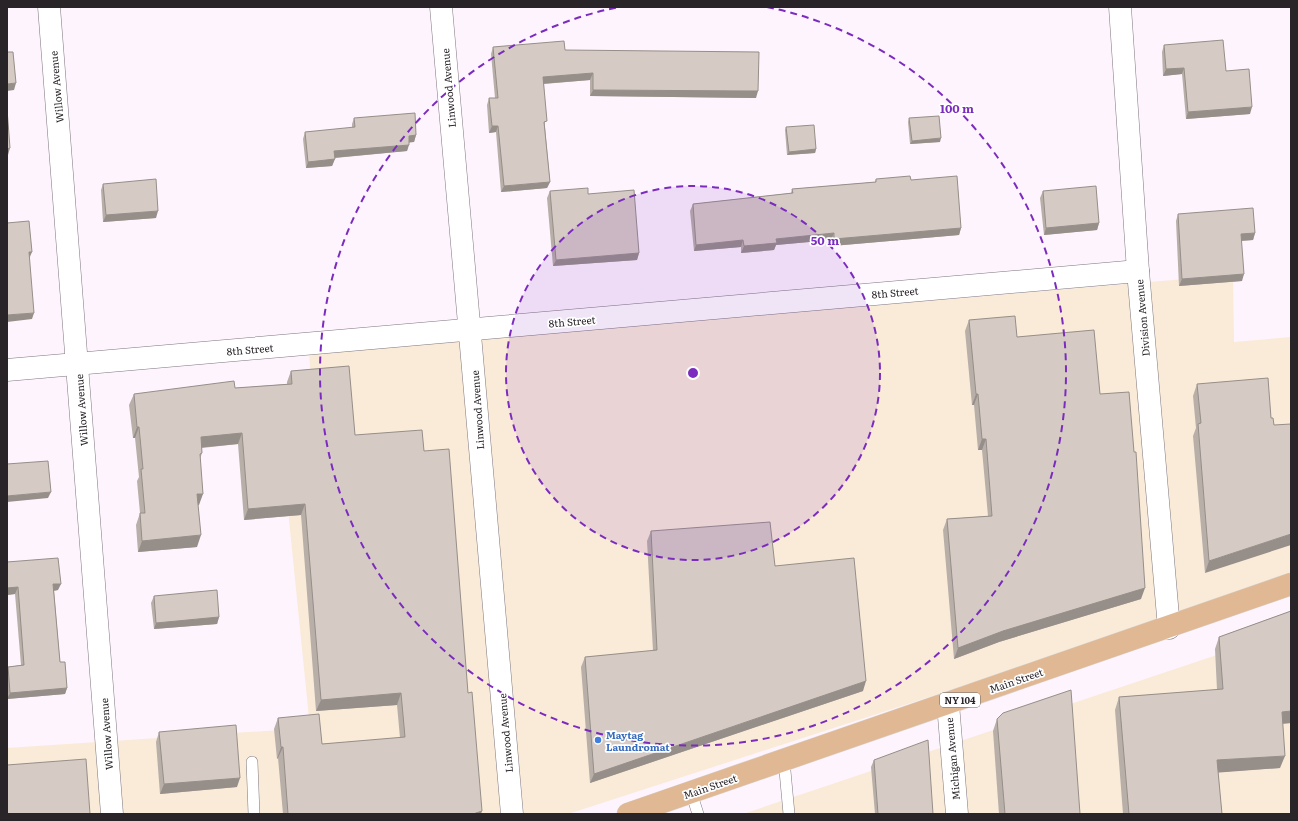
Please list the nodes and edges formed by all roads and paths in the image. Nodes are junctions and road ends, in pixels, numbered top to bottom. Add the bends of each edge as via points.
1 (49, 7) edge
2 (441, 7) edge
3 (1120, 7) edge
4 (1138, 271) junction
5 (470, 330) junction
6 (78, 364) junction
7 (7, 370) edge
8 (1291, 584) edge
9 (1169, 628) junction
10 (948, 704) junction
11 (784, 760) junction
12 (252, 762) dead end
13 (691, 792) junction
14 (112, 814) edge
15 (254, 814) edge
16 (512, 814) edge
17 (628, 814) edge
18 (698, 814) edge
19 (789, 814) edge
20 (957, 814) edge

1 - 6 street, Willow Avenue
2 - 5 street, Linwood Avenue
3 - 4 street, Division Avenue
4 - 5 street, 8th Street
4 - 9 street, Division Avenue
5 - 6 street, 8th Street
5 - 16 street, Linwood Avenue
6 - 7 street, 8th Street
6 - 14 street, Willow Avenue
8 - 9 main road, Main Street / NY 104
9 - 10 main road, Main Street / NY 104
10 - 11 main road, Main Street / NY 104
10 - 20 street, Michigan Avenue
11 - 13 main road, Main Street / NY 104
11 - 19 lane
12 - 15 lane
13 - 17 main road, Main Street / NY 104
13 - 18 lane

